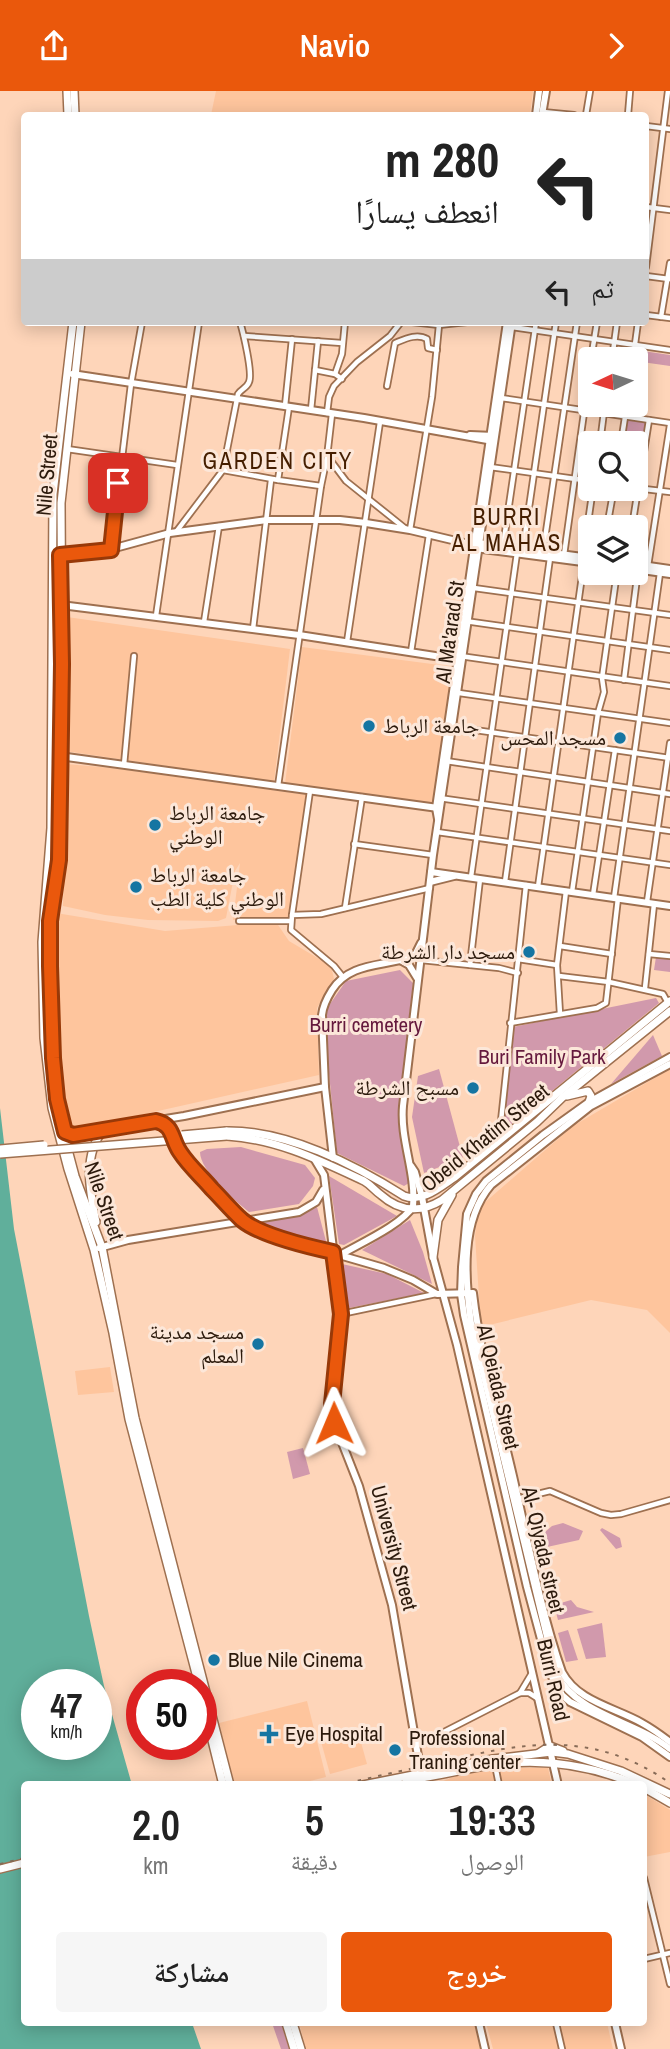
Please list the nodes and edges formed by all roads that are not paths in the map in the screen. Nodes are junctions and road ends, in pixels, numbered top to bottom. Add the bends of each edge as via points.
1 (67, 91) edge
2 (74, 91) edge
3 (539, 91) edge
4 (546, 91) edge
5 (590, 91) edge
6 (631, 91) edge
7 (668, 91) edge
8 (68, 112) edge
9 (75, 112) edge
10 (540, 112) edge
11 (541, 112) edge
12 (586, 112) edge
13 (628, 112) edge
14 (649, 126) edge
15 (664, 128) junction
16 (670, 129) edge
17 (649, 207) edge
18 (654, 208) junction
19 (670, 210) edge
20 (649, 245) edge
21 (670, 263) edge
22 (649, 276) edge
23 (669, 279) edge
24 (649, 315) edge
25 (661, 317) junction
26 (670, 318) edge
27 (73, 326) edge
28 (79, 326) edge
29 (141, 326) edge
30 (198, 326) edge
31 (241, 326) edge
32 (344, 326) edge
33 (398, 326) edge
34 (439, 326) edge
35 (508, 326) edge
36 (519, 326) edge
37 (535, 326) edge
38 (556, 326) edge
39 (576, 326) edge
40 (596, 326) edge
41 (617, 326) edge
42 (637, 326) edge
43 (534, 330) junction
44 (555, 333) junction
45 (244, 335) junction
46 (575, 336) junction
47 (292, 339) junction
48 (594, 339) junction
49 (318, 341) junction
50 (615, 342) junction
51 (342, 343) junction
52 (635, 345) junction
53 (593, 347) edge
54 (614, 347) edge
55 (437, 350) junction
56 (670, 350) edge
57 (316, 370) junction
58 (335, 374) junction
59 (70, 377) junction
60 (342, 379) junction
61 (131, 384) junction
62 (387, 386) dead end
63 (188, 392) junction
64 (499, 398) junction
65 (237, 399) junction
66 (524, 402) junction
67 (544, 405) junction
68 (287, 407) junction
69 (564, 408) junction
70 (310, 410) junction
71 (578, 410) edge
72 (329, 413) junction
73 (583, 417) edge
74 (625, 417) joint
75 (364, 418) junction
76 (649, 420) junction
77 (380, 422) junction
78 (398, 424) junction
79 (670, 424) edge
80 (425, 429) junction
81 (623, 431) edge
82 (647, 431) edge
83 (493, 439) junction
84 (66, 449) junction
85 (122, 457) junction
86 (327, 457) junction
87 (177, 465) junction
88 (489, 467) junction
89 (223, 470) junction
90 (515, 470) junction
91 (534, 473) junction
92 (554, 476) junction
93 (271, 479) junction
94 (575, 479) junction
95 (578, 479) edge
96 (278, 481) junction
97 (321, 486) junction
98 (648, 489) edge
99 (660, 491) junction
100 (670, 492) edge
101 (369, 500) junction
102 (267, 520) junction
103 (317, 520) junction
104 (366, 523) junction
105 (219, 525) junction
106 (408, 530) junction
107 (172, 533) junction
108 (429, 535) junction
109 (477, 545) junction
110 (503, 546) junction
111 (111, 550) junction
112 (520, 551) junction
113 (543, 552) junction
114 (60, 555) junction
115 (564, 555) junction
116 (550, 558) junction
117 (578, 558) edge
118 (578, 560) edge
119 (648, 566) joint
120 (670, 569) edge
121 (648, 570) edge
122 (660, 573) junction
123 (582, 585) edge
124 (615, 585) edge
125 (635, 585) edge
126 (474, 588) junction
127 (512, 593) junction
128 (545, 597) junction
129 (579, 603) junction
130 (61, 605) junction
131 (612, 607) junction
132 (634, 610) junction
133 (654, 613) junction
134 (670, 615) edge
135 (156, 616) junction
136 (467, 621) junction
137 (204, 622) junction
138 (507, 627) junction
139 (253, 629) junction
140 (541, 631) junction
141 (299, 635) junction
142 (574, 636) junction
143 (607, 641) junction
144 (347, 642) junction
145 (629, 644) junction
146 (650, 647) junction
147 (670, 650) edge
148 (411, 652) junction
149 (134, 656) dead end
150 (461, 659) junction
151 (502, 663) junction
152 (536, 667) junction
153 (569, 673) junction
154 (603, 678) junction
155 (624, 680) junction
156 (644, 683) junction
157 (670, 686) edge
158 (459, 693) junction
159 (497, 698) junction
160 (530, 703) junction
161 (563, 708) junction
162 (598, 713) junction
163 (639, 719) junction
164 (670, 723) edge
165 (454, 727) junction
166 (492, 733) junction
167 (525, 737) junction
168 (559, 741) junction
169 (670, 743) edge
170 (592, 746) junction
171 (615, 750) junction
172 (633, 753) junction
173 (56, 756) junction
174 (669, 758) edge
175 (446, 761) junction
176 (124, 765) junction
177 (487, 766) junction
178 (520, 772) junction
179 (554, 776) junction
180 (588, 782) junction
181 (610, 785) junction
182 (278, 786) junction
183 (629, 787) junction
184 (310, 791) junction
185 (663, 793) junction
186 (670, 794) edge
187 (362, 797) junction
188 (440, 798) junction
189 (481, 804) junction
190 (439, 808) junction
191 (515, 809) junction
192 (548, 813) junction
193 (582, 819) junction
194 (604, 822) junction
195 (624, 824) junction
196 (657, 829) junction
197 (670, 831) edge
198 (437, 832) junction
199 (476, 837) junction
200 (510, 842) junction
201 (355, 844) junction
202 (543, 847) junction
203 (578, 851) junction
204 (599, 854) junction
205 (433, 855) junction
206 (619, 857) junction
207 (653, 863) junction
208 (670, 865) edge
209 (431, 871) junction
210 (456, 875) junction
211 (471, 877) junction
212 (480, 879) junction
213 (505, 882) junction
214 (430, 885) junction
215 (526, 885) junction
216 (538, 887) junction
217 (569, 891) junction
218 (593, 895) junction
219 (616, 898) junction
220 (650, 903) junction
221 (670, 906) edge
222 (345, 908) junction
223 (291, 918) junction
224 (239, 922) dead end
225 (424, 935) junction
226 (560, 946) junction
227 (612, 954) junction
228 (649, 954) junction
229 (670, 956) edge
230 (518, 959) junction
231 (400, 960) junction
232 (421, 960) junction
233 (470, 965) junction
234 (557, 965) junction
235 (518, 973) junction
236 (342, 976) junction
237 (559, 976) junction
238 (418, 982) junction
239 (609, 982) junction
240 (645, 988) junction
241 (669, 1005) edge
242 (560, 1014) junction
243 (510, 1023) junction
244 (670, 1057) edge
245 (670, 1064) edge
246 (325, 1087) junction
247 (563, 1097) junction
248 (589, 1102) junction
249 (156, 1121) junction
250 (104, 1129) junction
251 (65, 1132) junction
252 (329, 1135) junction
253 (499, 1141) junction
254 (0, 1151) edge
255 (313, 1154) junction
256 (332, 1158) junction
257 (466, 1179) junction
258 (325, 1185) junction
259 (418, 1198) junction
260 (424, 1209) junction
261 (411, 1210) junction
262 (243, 1220) junction
263 (96, 1229) junction
264 (98, 1248) junction
265 (333, 1252) junction
266 (342, 1254) junction
267 (433, 1257) junction
268 (467, 1293) junction
269 (440, 1295) junction
270 (341, 1314) junction
271 (515, 1499) junction
272 (670, 1500) edge
273 (533, 1585) junction
274 (195, 1669) edge
275 (533, 1671) junction
276 (520, 1693) junction
277 (540, 1701) junction
278 (670, 1742) edge
279 (416, 1744) junction
280 (551, 1749) junction
281 (670, 1749) edge
282 (670, 1757) edge
283 (217, 1760) edge
284 (553, 1763) junction
285 (495, 1764) junction
286 (421, 1780) edge
287 (222, 1781) edge
288 (229, 1781) edge
289 (403, 1781) edge
290 (498, 1781) edge
291 (557, 1781) edge
292 (621, 1781) edge
293 (642, 1781) edge
294 (647, 1783) edge
295 (647, 1790) edge
296 (670, 1794) edge
297 (670, 1803) edge
298 (21, 1865) edge
299 (0, 1870) edge
300 (647, 1890) edge
301 (670, 1953) edge
302 (663, 1954) junction
303 (647, 1958) edge
304 (670, 1984) edge
305 (287, 2026) edge
306 (294, 2026) edge
307 (481, 2026) edge
308 (557, 2026) edge
309 (616, 2026) edge
310 (294, 2049) edge
311 (301, 2049) edge
312 (485, 2049) edge
313 (562, 2049) edge
314 (621, 2049) edge

1 - 8 main road
2 - 9 main road
3 - 10 main road
4 - 11 main road
5 - 12 street
6 - 13 street
7 - 15 street
14 - 15 street
15 - 16 street
15 - 18 street
17 - 18 street
18 - 19 street
18 - 20 street
21 - 23 street
22 - 23 street
23 - 25 street
24 - 25 street
25 - 26 street
27 - 59 main road, Nile Street
28 - 59 main road, Nile Street
29 - 61 street
30 - 63 street
31 - 45 street
32 - 51 street
33 - 60 street
34 - 55 street
35 - 64 main road, Al Ma'arad St
36 - 43 street
37 - 43 street
38 - 44 street
39 - 46 street
40 - 48 street
41 - 50 street
42 - 52 street
43 - 44 street
43 - 66 street
44 - 46 street
44 - 67 street
45 - 47 street
45 - 65 street via 250,378
46 - 48 street
46 - 69 street
47 - 49 street
47 - 68 street
48 - 50 street
48 - 53 street
49 - 51 street
49 - 57 street
50 - 52 street
50 - 54 street
51 - 58 street
52 - 56 street
55 - 62 street via 428,348 426,337 395,343
55 - 80 street
57 - 58 street
57 - 70 street
58 - 60 street
59 - 61 main road
59 - 84 main road, Nile Street
59 - 173 main road, Nile Street via 53,494
60 - 72 street via 330,394
61 - 63 main road
61 - 85 street
63 - 65 main road
63 - 87 street
64 - 66 street
64 - 83 main road, Al Ma'arad St
65 - 68 main road
65 - 89 street
66 - 67 street
66 - 90 street
67 - 69 street
67 - 91 street
68 - 70 main road
68 - 96 street
69 - 71 street
69 - 92 street
70 - 72 main road
72 - 75 main road
72 - 86 street
73 - 94 street
74 - 76 street
74 - 81 street
75 - 77 main road
75 - 78 main road
76 - 79 street
76 - 82 street
77 - 78 main road
77 - 101 street
78 - 80 main road
79 - 99 street
80 - 83 main road
80 - 106 street
83 - 88 main road, Al Ma'arad St
84 - 85 street
84 - 114 main road, Nile Street
85 - 87 street
85 - 111 street
86 - 97 street
86 - 101 street
87 - 107 street
88 - 90 street
88 - 109 main road, Al Ma'arad St
89 - 93 street
89 - 107 street
90 - 91 street
90 - 110 street
91 - 92 street
91 - 112 street
92 - 94 street
92 - 113 street
93 - 96 street
93 - 102 street
94 - 95 street
94 - 115 street
96 - 97 street
97 - 103 street
98 - 99 street
99 - 100 street
99 - 119 street
101 - 104 street
101 - 106 street
102 - 103 main road
102 - 105 main road
102 - 139 street
103 - 104 main road
103 - 141 street
104 - 106 main road
104 - 144 street
105 - 107 main road
105 - 137 street
106 - 108 main road
107 - 111 main road
107 - 135 street
108 - 109 main road
108 - 148 street
109 - 110 main road
109 - 112 main road
109 - 126 main road, Al Ma'arad St
109 - 136 main road, Al Ma'arad St
110 - 112 main road
111 - 114 main road
112 - 113 main road
112 - 116 main road
112 - 127 street
113 - 115 main road
114 - 130 main road, Nile Street
115 - 117 main road
116 - 118 main road
116 - 128 street
119 - 120 main road
120 - 122 main road
121 - 122 main road
122 - 133 street
123 - 129 street
124 - 131 street
125 - 132 street
126 - 127 street
126 - 136 main road, Al Ma'arad St
127 - 128 street
127 - 138 street
128 - 129 street
128 - 140 street
129 - 131 street
129 - 142 street
130 - 135 main road
130 - 173 main road, Nile Street
131 - 132 street
131 - 143 street
132 - 133 street
132 - 145 street
133 - 134 street
133 - 146 street
135 - 137 main road
136 - 138 street
136 - 150 main road, Al Ma'arad St
137 - 139 main road
138 - 140 street
138 - 151 street
139 - 141 main road
140 - 142 street
140 - 152 street
141 - 144 main road
141 - 182 street
142 - 143 street
142 - 153 street
143 - 145 street
143 - 154 street
144 - 148 main road
145 - 146 street
145 - 155 street
146 - 147 street
146 - 156 street
148 - 150 main road
149 - 176 street
150 - 151 street
150 - 158 main road, Al Ma'arad St
150 - 175 main road, Al Ma'arad St
151 - 152 street
151 - 159 street
152 - 153 street
152 - 160 street
153 - 154 street
153 - 161 street
154 - 155 street
154 - 162 street
155 - 156 street
156 - 157 street
156 - 163 street
158 - 159 street
158 - 165 main road, Al Ma'arad St
159 - 160 street
159 - 166 street
160 - 161 street
160 - 167 street
161 - 162 street
161 - 168 street
162 - 163 street
162 - 170 street
163 - 164 street
163 - 172 street
165 - 166 street
165 - 175 main road, Al Ma'arad St
166 - 167 street
166 - 177 street
167 - 168 street
167 - 178 street
168 - 170 street
168 - 179 street
169 - 174 street
170 - 171 street
170 - 180 street
171 - 172 street
171 - 181 street
172 - 174 street
172 - 183 street
173 - 176 main road
173 - 251 main road, Nile Street via 59,860 50,921 50,966 53,1058
173 - 264 main road, Nile Street via 42,931 46,1056 61,1146
174 - 185 street
175 - 177 street
175 - 188 main road, Al Ma'arad St
176 - 182 main road
177 - 178 street
177 - 189 street
178 - 179 street
178 - 191 street
179 - 180 street
179 - 192 street
180 - 181 street
180 - 193 street
181 - 183 street
181 - 194 street
182 - 184 main road
183 - 185 street
183 - 195 street
184 - 187 main road
184 - 223 street
185 - 186 street
185 - 196 street
187 - 190 main road
187 - 201 street
188 - 189 street
188 - 190 main road, Al Ma'arad St
189 - 191 street
189 - 199 street
190 - 198 main road, Al Ma'arad St
191 - 192 street
191 - 200 street
192 - 193 street
192 - 202 street
193 - 194 street
193 - 203 street
194 - 195 street
194 - 204 street
195 - 196 street
195 - 206 street
196 - 197 street
196 - 207 street
198 - 199 street
198 - 205 main road, Al Ma'arad St
199 - 200 street
199 - 211 street
200 - 202 street
200 - 213 street
201 - 205 street
201 - 222 street
202 - 203 street
202 - 216 street
203 - 204 street
203 - 217 street
204 - 206 street
204 - 218 street
205 - 209 main road, Al Ma'arad St
206 - 207 street
206 - 219 street
207 - 208 street
207 - 220 street
209 - 210 main road
209 - 214 main road, Al Ma'arad St
210 - 211 main road
210 - 214 main road
211 - 212 main road
212 - 213 main road
212 - 233 street
213 - 215 main road
214 - 222 street
214 - 225 main road, Al Ma'arad St
215 - 216 main road
215 - 230 street
216 - 217 main road
217 - 218 main road
217 - 226 street
218 - 219 main road
219 - 220 main road
219 - 227 street
220 - 221 main road
220 - 228 street
222 - 223 street
223 - 224 street
223 - 236 street via 291,930
225 - 231 main road via 415,955
225 - 232 main road, Al Ma'arad St
226 - 227 street
226 - 234 street
227 - 239 street
228 - 229 street
228 - 240 street
230 - 234 street
230 - 235 street
231 - 232 main road
231 - 236 main road
231 - 238 main road via 413,969
232 - 233 street
232 - 238 main road, Al Ma'arad St
233 - 235 street
234 - 237 street
235 - 243 street
236 - 246 main road via 322,1011
237 - 239 street
237 - 242 street
238 - 259 main road, Al Ma'arad St via 402,1115
239 - 240 street
239 - 242 street via 602,1006
240 - 241 street via 663,994
241 - 247 main road, Obeid Khatim Street
241 - 253 main road, Obeid Khatim Street
242 - 243 street
243 - 253 street
244 - 248 main road, Al Qeiada Street
245 - 268 main road, Al- Qiyada street via 584,1111 486,1191 473,1216
246 - 249 main road
246 - 252 main road
247 - 248 main road via 586,1091 592,1096
247 - 257 main road, Obeid Khatim Street
248 - 268 main road, Al Qeiada Street via 476,1193 465,1228
249 - 250 main road
249 - 262 main road via 171,1128 182,1155
250 - 251 main road via 73,1135
250 - 263 main road via 96,1138 90,1164
251 - 263 main road, Nile Street via 75,1176
252 - 255 main road
252 - 256 main road
253 - 259 main road, Obeid Khatim Street via 455,1177
254 - 255 main road, Obeid Khatim Street, bridge via 227,1133
255 - 256 main road, Obeid Khatim Street
255 - 258 main road, University Street
255 - 261 main road, Obeid Khatim Street
256 - 259 main road, Obeid Khatim Street via 404,1196
257 - 260 main road, Obeid Khatim Street
257 - 267 main road via 440,1215
258 - 262 main road via 320,1197 306,1209
258 - 265 main road, University Street
259 - 260 main road, Burri Road
259 - 261 main road
260 - 261 main road, Obeid Khatim Street
260 - 267 main road, Burri Road
261 - 266 main road
262 - 264 main road
262 - 265 main road via 255,1228
263 - 264 main road, Nile Street
264 - 274 main road, Nile Street via 129,1419
264 - 288 main road, Nile Street via 135,1418
265 - 266 main road
265 - 270 main road, University Street
266 - 269 main road via 405,1276
267 - 269 main road, Burri Road
268 - 269 main road
268 - 271 main road, Al- Qiyada street
268 - 273 main road, Al Qeiada Street via 466,1325
269 - 270 street
269 - 275 main road, Burri Road via 457,1345
270 - 279 main road, University Street via 334,1423 359,1486 382,1567 400,1641
271 - 272 street via 550,1491 611,1515
271 - 273 main road, Al- Qiyada street
273 - 278 main road via 566,1679 584,1696 641,1722
273 - 281 main road, Al- Qiyada street via 561,1683 575,1699
273 - 282 main road, Al Qeiada Street via 550,1674 562,1695 581,1710 642,1737
275 - 276 street
275 - 277 main road, Burri Road
276 - 277 street via 532,1694
276 - 279 street
277 - 280 main road, Burri Road
279 - 286 main road, University Street
280 - 284 main road, Burri Road
280 - 286 main road
280 - 293 main road
283 - 287 main road
284 - 285 main road
284 - 291 main road, Burri Road
284 - 292 main road via 596,1770
285 - 286 main road
285 - 290 street
286 - 289 main road
294 - 296 main road
295 - 297 main road
298 - 299 main road
300 - 302 street
301 - 302 street
302 - 303 street
302 - 304 street
305 - 310 main road
306 - 311 main road
307 - 312 main road
308 - 313 street
309 - 314 main road

